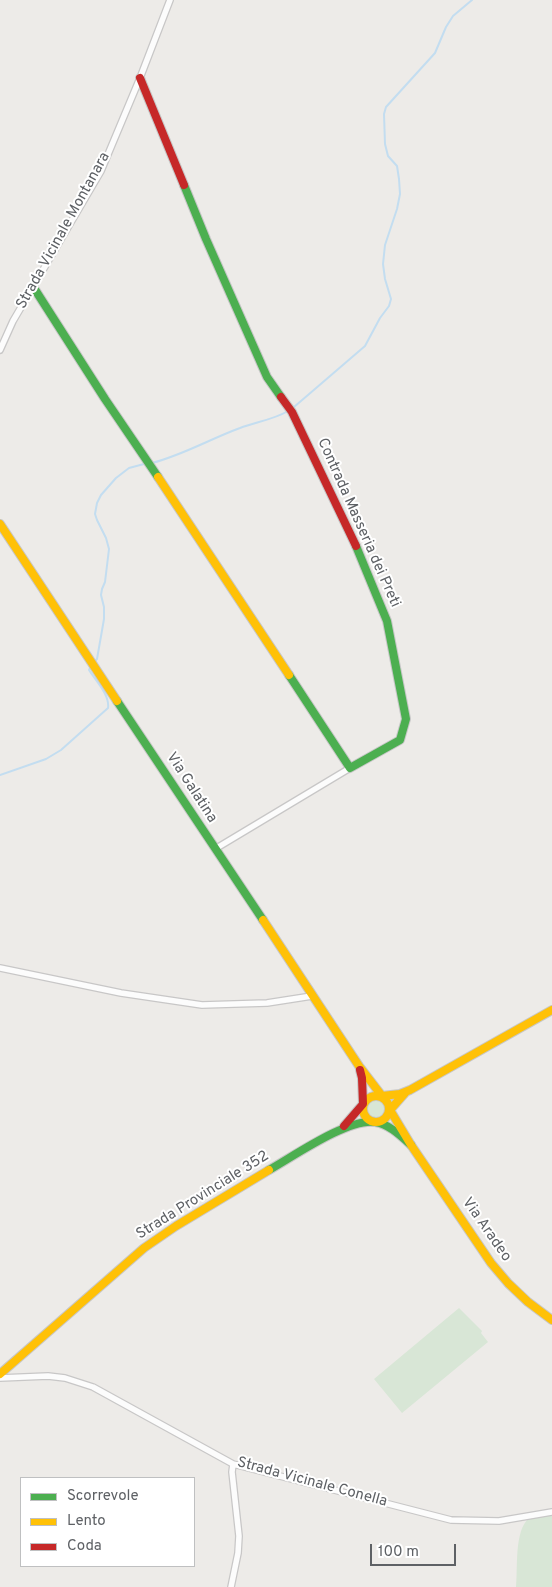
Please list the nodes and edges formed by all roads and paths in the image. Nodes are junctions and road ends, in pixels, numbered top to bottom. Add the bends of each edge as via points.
1 (170, 0) edge
2 (140, 78) junction
3 (34, 288) junction
4 (0, 350) edge
5 (0, 524) edge
6 (350, 768) junction
7 (215, 849) junction
8 (0, 968) edge
9 (312, 996) junction
10 (552, 1010) edge
11 (359, 1066) junction
12 (410, 1090) junction
13 (382, 1096) junction
14 (364, 1104) junction
15 (390, 1110) junction
16 (375, 1122) junction
17 (339, 1130) junction
18 (411, 1145) junction
19 (552, 1320) edge
20 (0, 1374) edge
21 (0, 1378) edge
22 (233, 1464) junction
23 (552, 1512) edge
24 (231, 1587) edge

1 - 2 street, Strada Vicinale Montanara
2 - 3 street, Strada Vicinale Montanara via 101,171
2 - 6 street, Contrada Masseria dei Preti via 267,376 292,412 358,550 387,621 406,719 400,740
3 - 4 street, Strada Vicinale Montanara via 13,321
3 - 6 street
5 - 7 street, Via Galatina
6 - 7 street
7 - 9 street, Via Galatina
8 - 9 street via 121,993 202,1005 267,1003
9 - 11 street, Via Galatina
10 - 12 street
11 - 13 street, Via Galatina
11 - 14 street, Via Galatina
12 - 13 street
12 - 15 street
13 - 14 street via 371,1096
13 - 15 street
14 - 16 street via 365,1116
14 - 17 street, Strada Provinciale 352
15 - 16 street via 384,1120
15 - 18 street, Via Aradeo
16 - 17 street, Strada Provinciale 352
16 - 18 street, Via Aradeo via 399,1134
17 - 20 street, Strada Provinciale 352 via 229,1193 144,1248
18 - 19 street, Via Aradeo via 491,1263 528,1302
21 - 22 street, Strada Vicinale Conella via 48,1376 93,1387
22 - 23 street, Strada Vicinale Conella via 451,1520 499,1521
22 - 24 street via 239,1536

